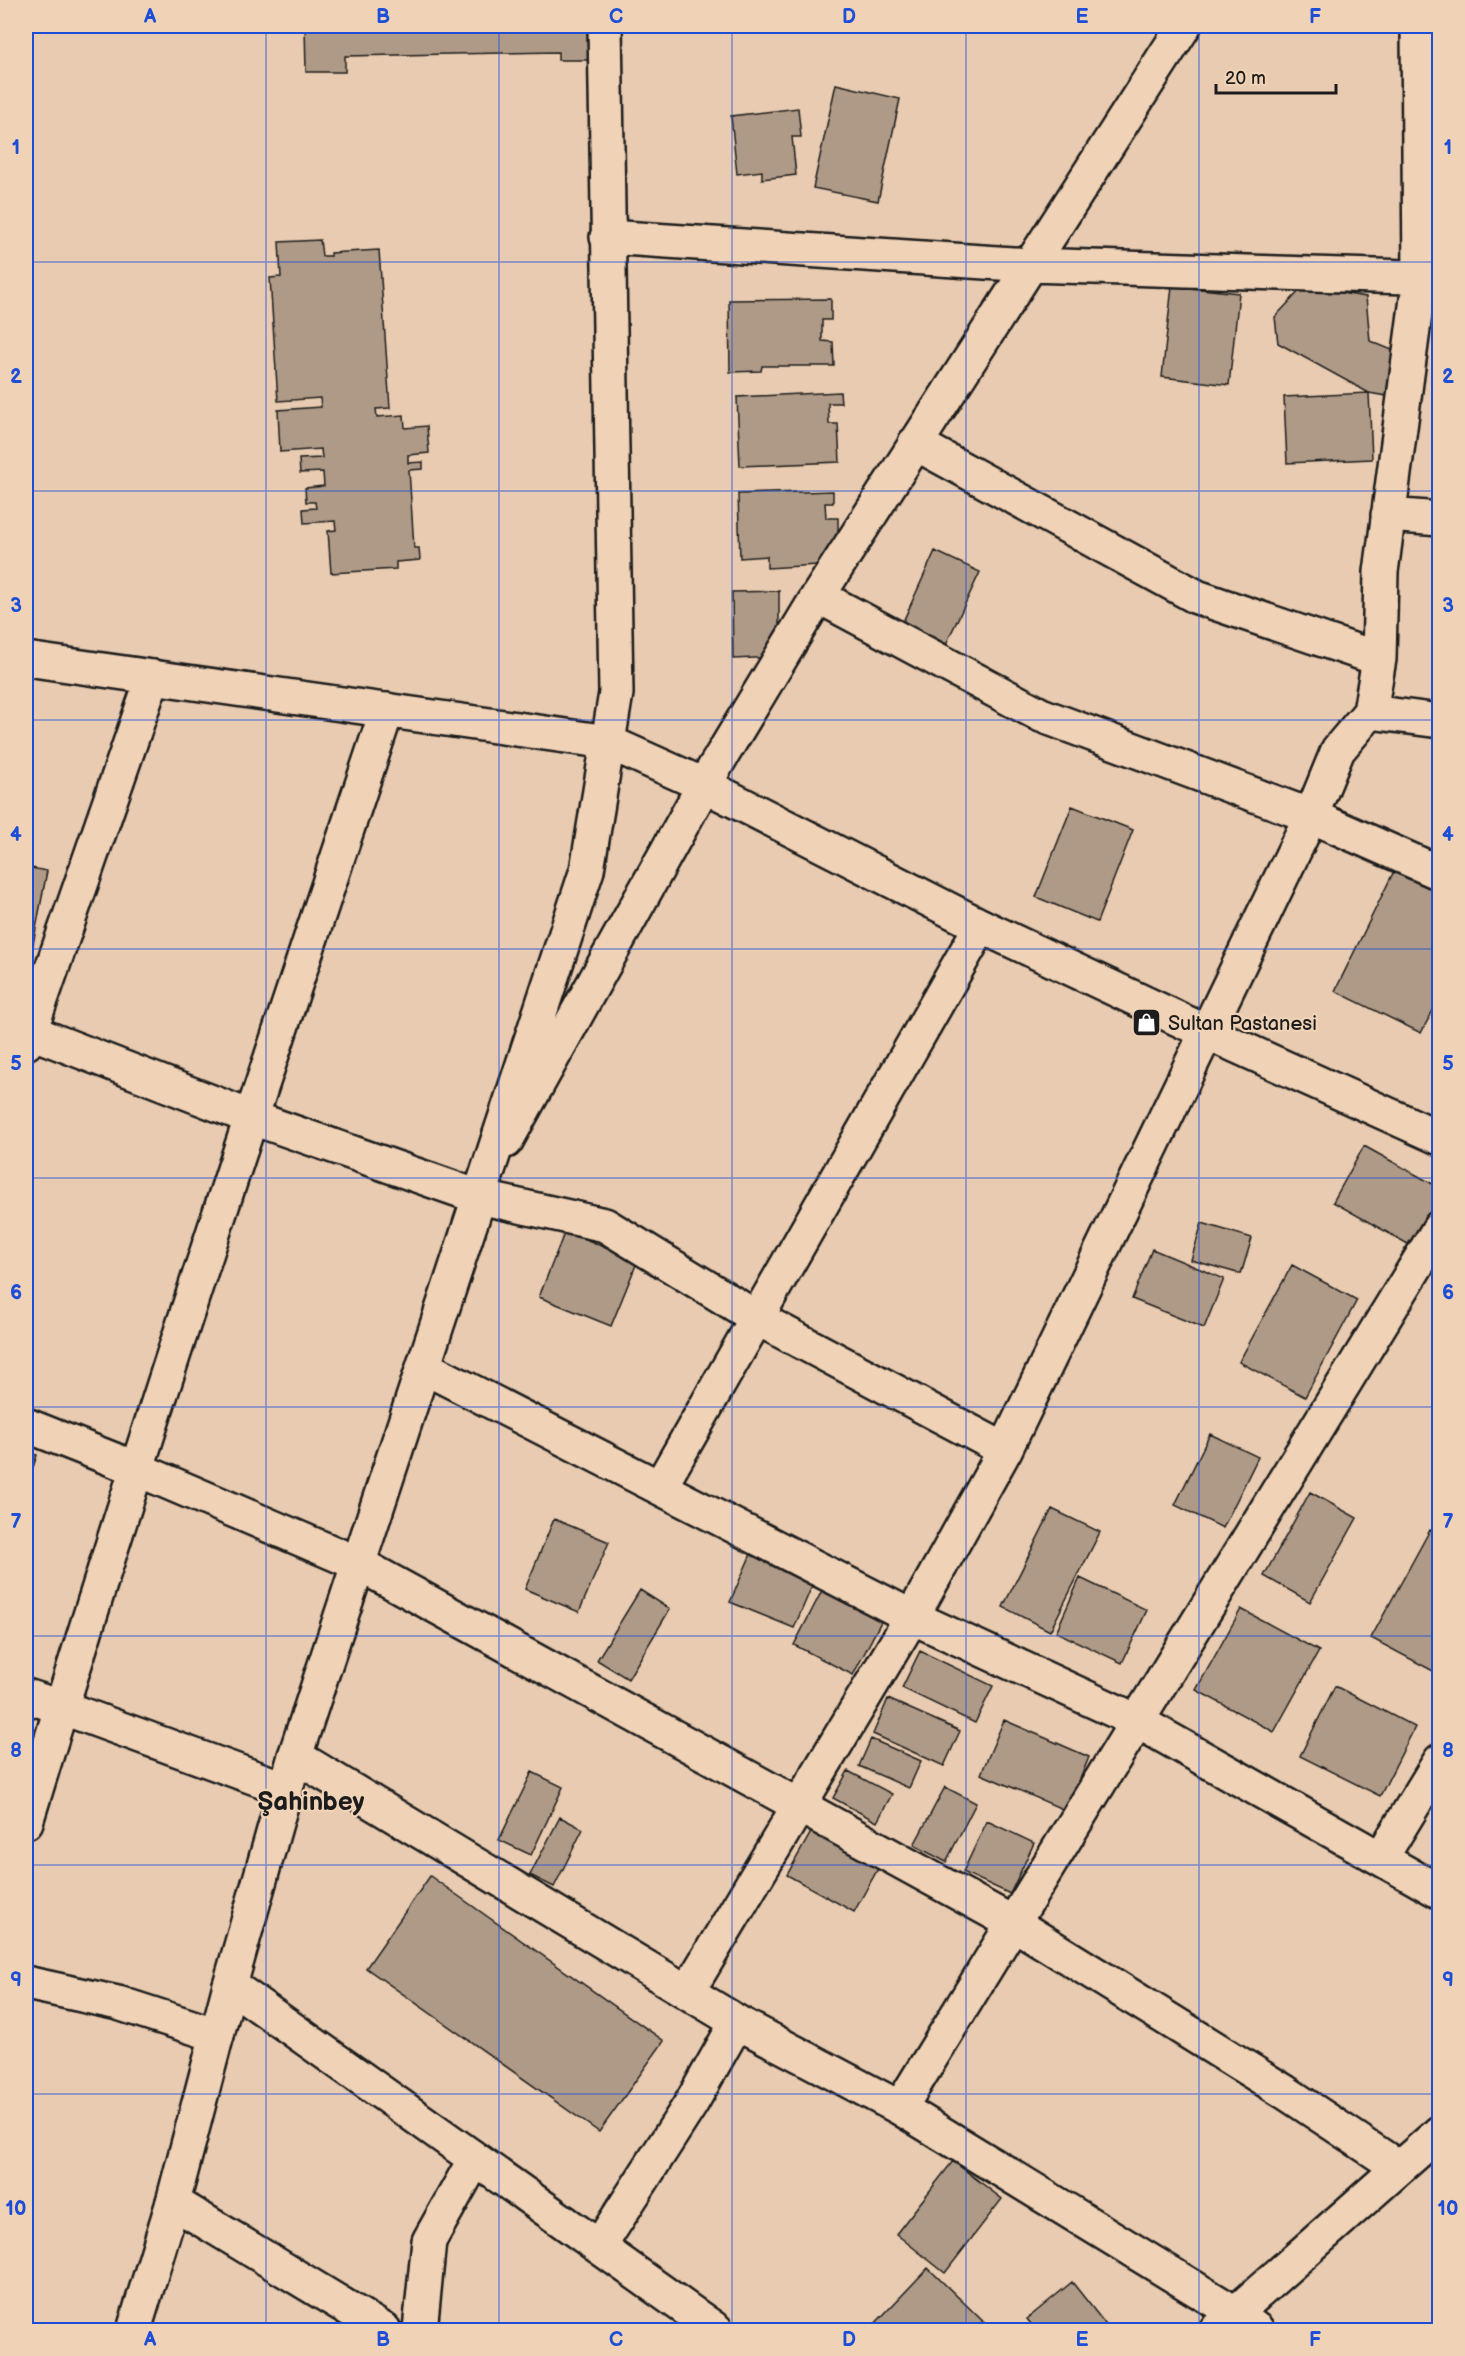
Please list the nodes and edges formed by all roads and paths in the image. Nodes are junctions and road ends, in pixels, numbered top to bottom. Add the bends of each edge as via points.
1 (605, 26) edge
2 (1184, 26) edge
3 (1418, 26) edge
4 (607, 237) junction
5 (1030, 265) junction
6 (1430, 277) edge
7 (915, 443) junction
8 (1388, 515) junction
9 (1440, 519) edge
10 (818, 596) junction
11 (26, 659) edge
12 (1379, 659) junction
13 (153, 677) junction
14 (387, 710) junction
15 (1370, 712) junction
16 (1440, 721) edge
17 (608, 742) junction
18 (704, 785) junction
19 (1311, 816) junction
20 (1440, 873) edge
21 (981, 926) junction
22 (1206, 1032) junction
23 (27, 1035) edge
24 (250, 1117) junction
25 (1440, 1138) edge
26 (483, 1186) junction
27 (1440, 1227) edge
28 (757, 1318) junction
29 (424, 1367) junction
30 (26, 1425) edge
31 (1005, 1450) junction
32 (137, 1469) junction
33 (660, 1487) junction
34 (359, 1564) junction
35 (912, 1617) junction
36 (26, 1696) edge
37 (61, 1707) junction
38 (1137, 1721) junction
39 (296, 1756) junction
40 (1440, 1761) edge
41 (286, 1789) junction
42 (798, 1807) junction
43 (26, 1822) edge
44 (1381, 1858) junction
45 (1440, 1892) edge
46 (1013, 1923) junction
47 (26, 1983) edge
48 (230, 1985) junction
49 (688, 1991) junction
50 (737, 2022) junction
51 (217, 2035) junction
52 (900, 2108) junction
53 (1440, 2132) edge
54 (475, 2159) junction
55 (1398, 2167) junction
56 (173, 2202) junction
57 (599, 2247) junction
58 (1236, 2325) edge
59 (134, 2331) edge
60 (384, 2331) edge
61 (420, 2331) edge
62 (716, 2331) edge

1 - 4 street
2 - 5 street
3 - 6 street
4 - 5 street
4 - 17 street via 616,693
5 - 6 street
5 - 7 street
6 - 8 street
7 - 10 street
7 - 12 street via 1197,597
8 - 9 street
8 - 12 street via 1381,572
10 - 18 street
10 - 19 street via 1041,715
11 - 13 street
12 - 15 street
13 - 14 street
13 - 23 street
14 - 17 street
14 - 24 street
15 - 16 street
15 - 19 street via 1338,750
17 - 18 street
17 - 26 street via 587,870
18 - 21 street
18 - 26 street
19 - 20 street
19 - 22 street
21 - 22 street
21 - 28 street
22 - 25 street
22 - 31 street
23 - 24 street
24 - 26 street
24 - 32 street
26 - 28 street via 605,1225
26 - 29 street
27 - 38 street
28 - 31 street
28 - 33 street
29 - 33 street
29 - 34 street
30 - 32 street
31 - 35 street
32 - 34 street
32 - 37 street
33 - 35 street
34 - 39 street
34 - 42 street
35 - 38 street
35 - 42 street
36 - 37 street
37 - 41 street
37 - 43 street
38 - 44 street
38 - 46 street
39 - 41 street
39 - 49 street
40 - 44 street
41 - 48 street
42 - 46 street
42 - 49 street
44 - 45 street
46 - 52 street
46 - 55 street
47 - 51 street via 118,2003
48 - 51 street
48 - 54 street
49 - 50 street
50 - 52 street
50 - 57 street via 692,2102
51 - 56 street
52 - 58 street
53 - 55 street
54 - 57 street
54 - 61 street via 429,2241
55 - 58 street
56 - 59 street
56 - 60 street
57 - 62 street

